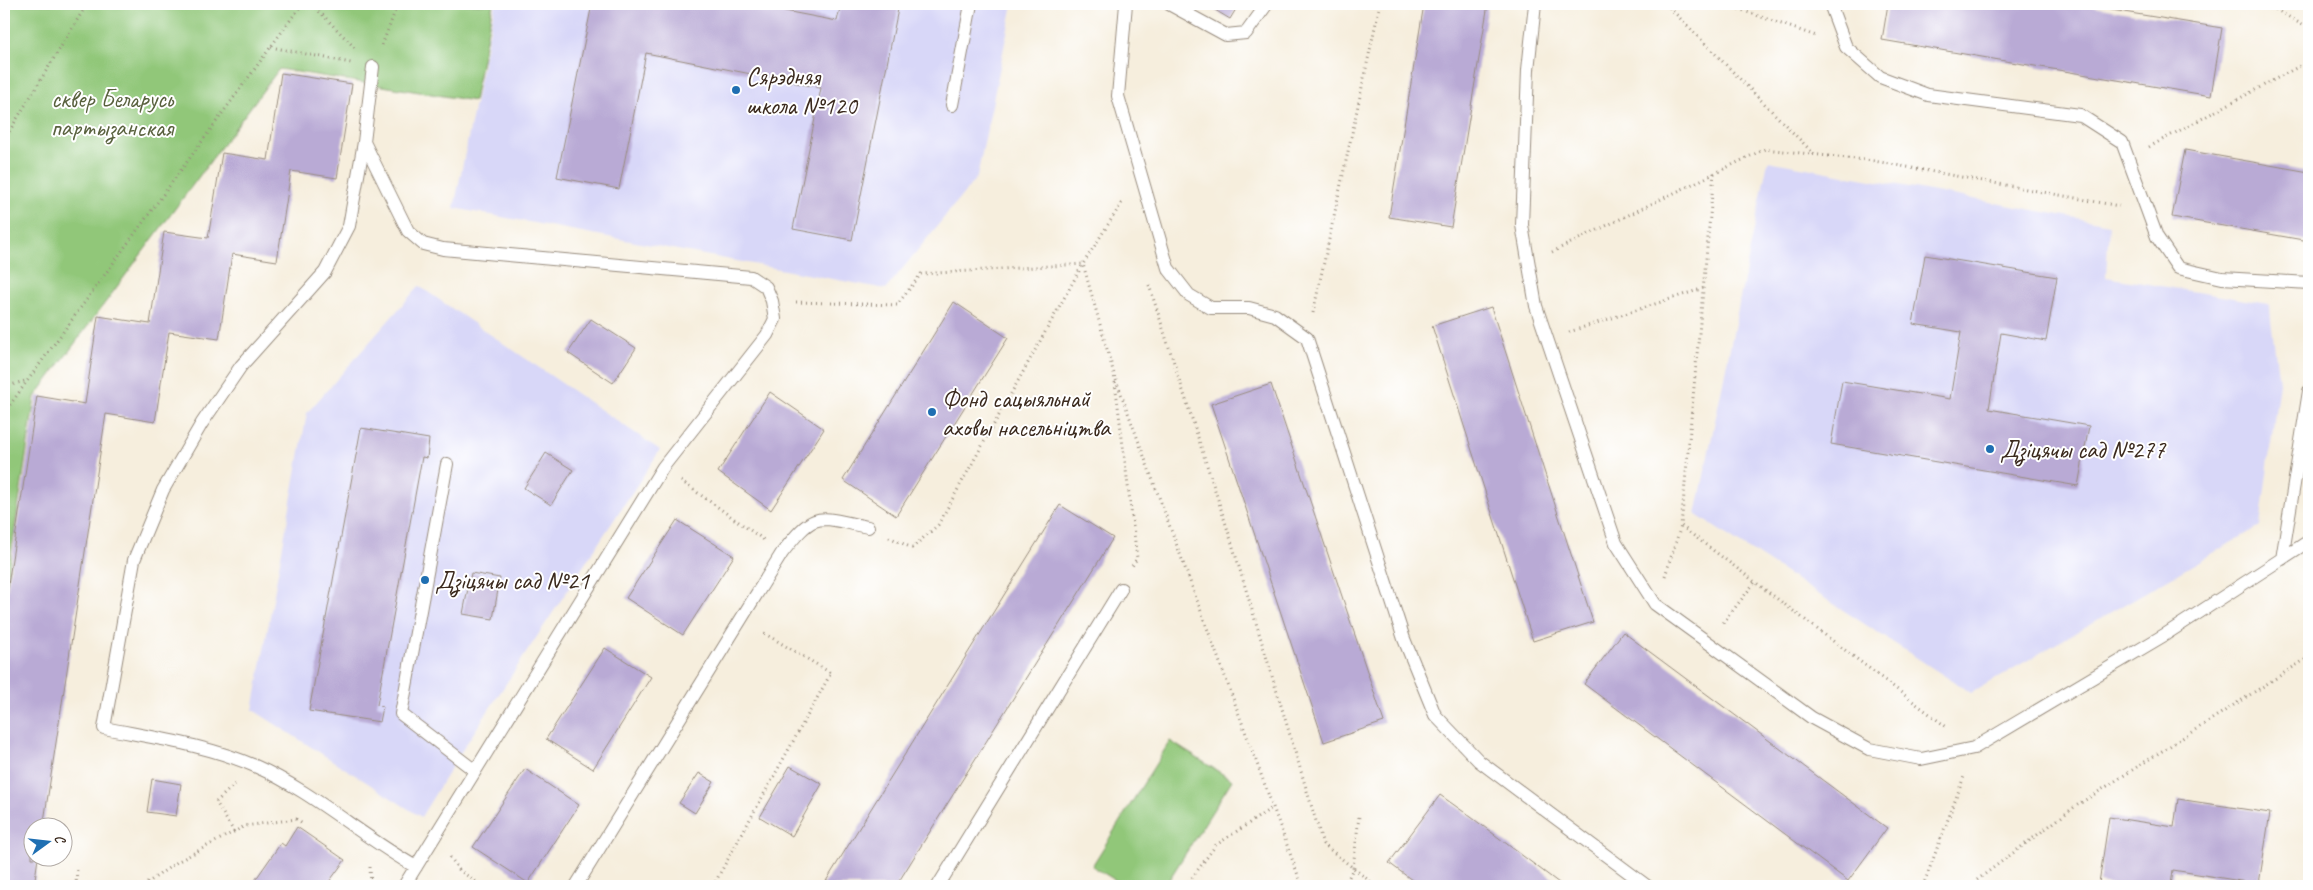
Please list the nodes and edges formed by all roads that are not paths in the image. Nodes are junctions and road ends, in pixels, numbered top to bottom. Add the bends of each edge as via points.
1 (971, 4) edge
2 (1126, 4) edge
3 (1169, 4) edge
4 (1267, 4) edge
5 (1535, 4) edge
6 (1830, 4) edge
7 (373, 67) road end
8 (952, 105) dead end
9 (364, 142) junction
10 (2309, 283) edge
11 (2309, 391) edge
12 (447, 464) dead end
13 (868, 527) road end
14 (2309, 541) edge
15 (2282, 559) junction
16 (1120, 589) road end
17 (474, 770) junction
18 (416, 867) junction
19 (404, 886) edge
20 (576, 886) edge
21 (938, 886) edge
22 (1647, 886) edge

1 - 8 lane
2 - 22 lane via 1118,96 1168,268 1189,295 1211,308 1249,308 1275,315 1307,338 1404,639 1434,714 1479,760
3 - 4 lane via 1226,35 1246,33
5 - 15 lane via 1528,70 1522,225 1536,306 1616,543 1656,604 1812,718 1869,749 1921,759 1974,748 2166,634
6 - 10 lane via 1846,47 1880,76 1928,95 2080,116 2122,142 2157,237 2178,268 2222,278
7 - 9 lane
9 - 17 lane via 408,231 423,244 443,249 751,277 766,287 772,301 775,319 767,334 662,467
9 - 18 lane via 349,226 325,272 241,366 202,423 163,490 134,560 104,728 200,747 255,766 291,785
11 - 15 lane
12 - 17 lane via 401,714
13 - 20 lane via 821,518 808,522 782,553
14 - 15 lane
16 - 21 lane
17 - 18 lane
18 - 19 lane

